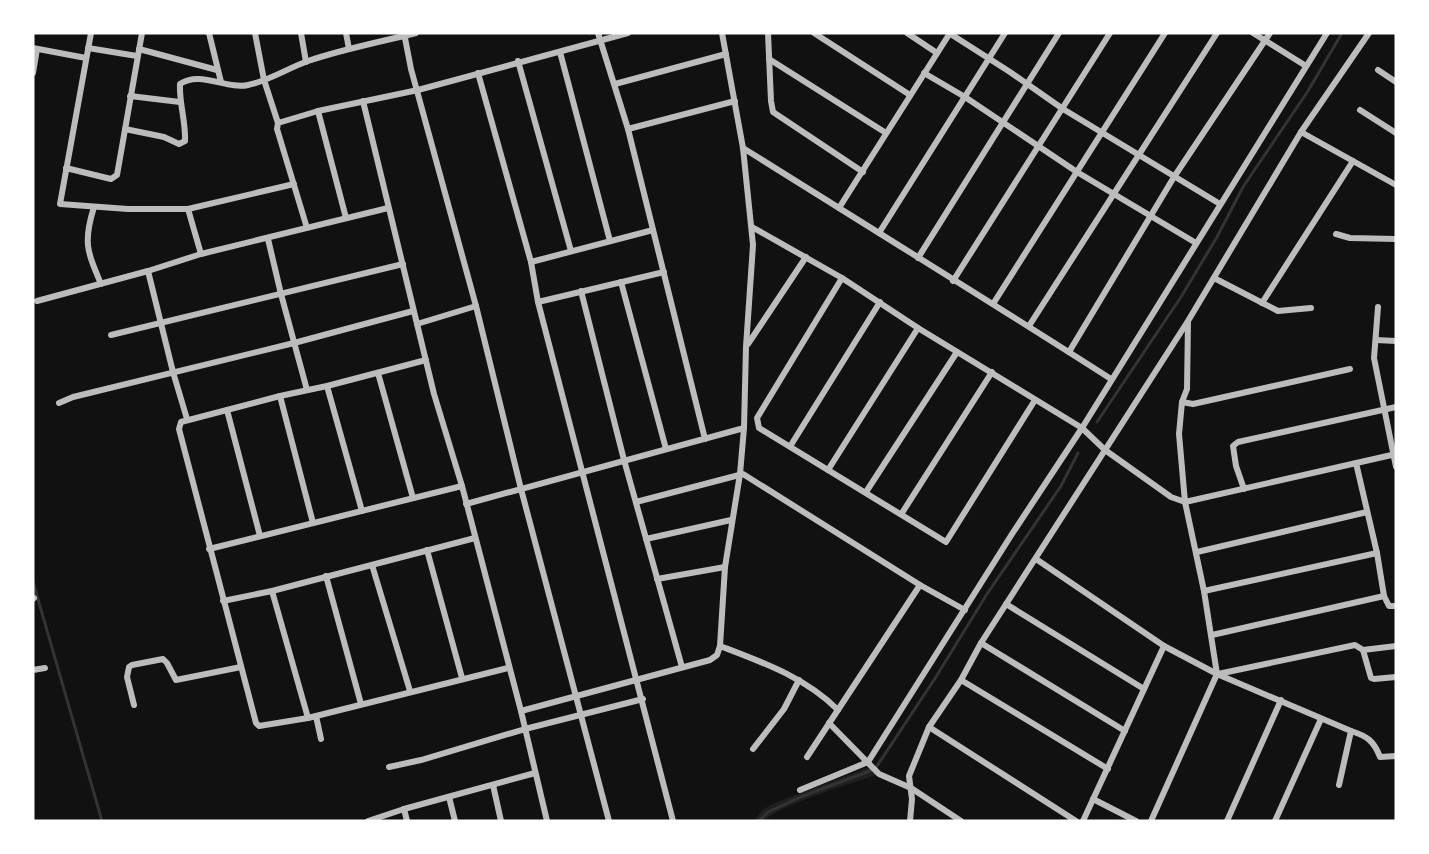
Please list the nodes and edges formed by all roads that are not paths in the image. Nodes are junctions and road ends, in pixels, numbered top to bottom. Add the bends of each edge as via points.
1 (91, 33) edge
2 (142, 33) edge
3 (208, 33) edge
4 (255, 33) edge
5 (301, 33) edge
6 (346, 33) edge
7 (416, 33) edge
8 (598, 33) edge
9 (628, 33) edge
10 (722, 33) edge
11 (768, 33) edge
12 (814, 33) edge
13 (907, 33) edge
14 (950, 33) edge
15 (1005, 33) edge
16 (1059, 33) edge
17 (1110, 33) edge
18 (1165, 33) edge
19 (1217, 33) edge
20 (1253, 33) edge
21 (1270, 33) edge
22 (1327, 33) edge
23 (1369, 33) edge
24 (404, 34) edge
25 (599, 41) junction
26 (1265, 41) junction
27 (88, 48) junction
28 (35, 49) edge
29 (349, 49) junction
30 (560, 52) junction
31 (138, 53) junction
32 (937, 53) junction
33 (726, 54) junction
34 (86, 58) junction
35 (990, 58) junction
36 (769, 59) junction
37 (518, 61) junction
38 (306, 62) junction
39 (1306, 66) junction
40 (217, 70) junction
41 (1378, 70) dead end
42 (478, 72) junction
43 (33, 73) edge
44 (924, 73) junction
45 (264, 80) junction
46 (221, 82) junction
47 (1396, 82) edge
48 (615, 84) junction
49 (1027, 84) junction
50 (418, 90) junction
51 (910, 95) junction
52 (130, 96) junction
53 (965, 97) junction
54 (735, 100) junction
55 (363, 101) junction
56 (180, 102) junction
57 (1063, 109) junction
58 (1360, 110) dead end
59 (318, 111) junction
60 (278, 123) junction
61 (1004, 124) junction
62 (125, 129) junction
63 (628, 129) junction
64 (1301, 132) junction
65 (886, 133) junction
66 (1103, 133) junction
67 (1396, 133) edge
68 (1039, 147) junction
69 (743, 148) junction
70 (1139, 154) junction
71 (1353, 161) junction
72 (66, 168) junction
73 (862, 172) junction
74 (1077, 172) junction
75 (1396, 176) edge
76 (1174, 177) junction
77 (1394, 183) edge
78 (294, 184) junction
79 (1113, 193) junction
80 (1220, 204) junction
81 (94, 207) junction
82 (388, 208) junction
83 (839, 208) junction
84 (188, 209) junction
85 (1152, 216) junction
86 (346, 218) junction
87 (752, 227) junction
88 (307, 228) junction
89 (653, 230) junction
90 (879, 234) junction
91 (1336, 234) dead end
92 (1396, 238) edge
93 (268, 239) junction
94 (609, 241) junction
95 (1196, 243) junction
96 (571, 251) junction
97 (201, 254) junction
98 (806, 257) junction
99 (918, 258) junction
100 (531, 262) junction
101 (403, 264) junction
102 (148, 271) junction
103 (664, 272) junction
104 (842, 278) junction
105 (1214, 278) junction
106 (953, 281) junction
107 (621, 282) junction
108 (102, 284) junction
109 (581, 291) junction
110 (280, 294) junction
111 (37, 301) dead end
112 (538, 302) junction
113 (880, 302) junction
114 (1262, 303) junction
115 (993, 304) junction
116 (476, 306) junction
117 (1378, 307) dead end
118 (1311, 308) dead end
119 (413, 311) junction
120 (1188, 321) junction
121 (161, 323) junction
122 (417, 324) junction
123 (1029, 326) junction
124 (918, 328) junction
125 (111, 335) dead end
126 (1376, 340) junction
127 (1396, 340) edge
128 (294, 343) junction
129 (746, 347) junction
130 (957, 352) junction
131 (1069, 352) junction
132 (426, 360) junction
133 (1350, 369) dead end
134 (173, 372) junction
135 (992, 372) junction
136 (378, 373) junction
137 (1111, 379) junction
138 (327, 386) junction
139 (307, 390) junction
140 (280, 396) junction
141 (1035, 400) junction
142 (1182, 402) junction
143 (59, 403) dead end
144 (1396, 407) edge
145 (1383, 410) junction
146 (227, 411) junction
147 (187, 419) junction
148 (744, 428) junction
149 (1082, 428) junction
150 (705, 439) junction
151 (791, 445) junction
152 (666, 448) junction
153 (1105, 450) junction
154 (1394, 454) edge
155 (624, 460) junction
156 (1356, 463) junction
157 (1396, 467) edge
158 (583, 470) junction
159 (828, 470) junction
160 (740, 474) junction
161 (462, 486) junction
162 (520, 489) junction
163 (1244, 489) junction
164 (866, 492) junction
165 (412, 498) junction
166 (636, 502) junction
167 (1185, 502) junction
168 (466, 504) junction
169 (362, 511) junction
170 (1367, 512) junction
171 (902, 513) junction
172 (731, 519) junction
173 (313, 523) junction
174 (260, 536) junction
175 (475, 538) junction
176 (646, 539) junction
177 (209, 549) junction
178 (428, 550) junction
179 (1197, 552) junction
180 (1377, 552) junction
181 (1036, 559) junction
182 (372, 565) junction
183 (725, 567) junction
184 (326, 576) junction
185 (657, 579) junction
186 (920, 585) junction
187 (272, 591) junction
188 (1204, 591) junction
189 (1384, 596) junction
190 (223, 601) junction
191 (1006, 604) junction
192 (1396, 606) edge
193 (965, 610) junction
194 (1212, 635) junction
195 (981, 642) junction
196 (720, 646) junction
197 (1164, 646) junction
198 (1396, 646) edge
199 (1363, 650) junction
200 (241, 667) junction
201 (682, 667) junction
202 (45, 668) dead end
203 (508, 668) junction
204 (33, 670) edge
205 (1218, 674) junction
206 (1396, 677) edge
207 (462, 678) junction
208 (636, 680) junction
209 (799, 680) junction
210 (961, 680) junction
211 (1144, 689) junction
212 (410, 691) junction
213 (576, 695) junction
214 (643, 699) junction
215 (1281, 700) junction
216 (360, 704) junction
217 (134, 705) dead end
218 (838, 710) junction
219 (520, 711) junction
220 (581, 714) junction
221 (316, 716) junction
222 (308, 718) junction
223 (1322, 719) junction
224 (830, 723) junction
225 (929, 727) junction
226 (525, 729) junction
227 (1125, 731) junction
228 (1351, 731) junction
229 (321, 739) dead end
230 (753, 748) dead end
231 (1396, 756) edge
232 (807, 757) dead end
233 (870, 764) junction
234 (389, 767) dead end
235 (1108, 768) junction
236 (535, 773) junction
237 (493, 785) junction
238 (1339, 785) dead end
239 (911, 788) junction
240 (800, 790) dead end
241 (449, 797) junction
242 (1094, 799) junction
243 (404, 809) junction
244 (368, 821) edge
245 (407, 821) edge
246 (455, 821) edge
247 (501, 821) edge
248 (547, 821) edge
249 (609, 821) edge
250 (673, 821) edge
251 (910, 821) edge
252 (961, 821) edge
253 (1076, 821) edge
254 (1083, 821) edge
255 (1136, 821) edge
256 (1151, 821) edge
257 (1227, 821) edge
258 (1275, 821) edge

1 - 27 street
2 - 31 street
3 - 40 street
4 - 45 street
5 - 38 street
6 - 29 street
7 - 24 street
8 - 25 street
9 - 25 street
10 - 33 street
11 - 36 street
12 - 51 street
13 - 32 street
14 - 32 street
14 - 35 street
15 - 35 street
16 - 49 street
17 - 57 street
18 - 66 street
19 - 70 street
20 - 26 street
21 - 26 street
22 - 39 street
23 - 64 street
24 - 29 street
24 - 50 street
25 - 30 street
25 - 48 street
26 - 39 street
26 - 76 street
27 - 31 street
27 - 34 street
28 - 34 street
28 - 43 street
29 - 38 street
30 - 37 street
30 - 94 street
31 - 40 street
31 - 52 street
32 - 44 street
33 - 48 street
33 - 54 street
34 - 72 street
35 - 49 street
35 - 53 street
36 - 65 street
36 - 73 street via 773,112
37 - 42 street
37 - 96 street
38 - 45 street
39 - 80 street
40 - 46 street
41 - 47 street
42 - 50 street
42 - 100 street
44 - 51 street
44 - 53 street
45 - 46 street via 245,86
45 - 60 street
46 - 56 street via 186,80 180,84
48 - 63 street
49 - 57 street
49 - 61 street
50 - 55 street
50 - 116 street
51 - 65 street
52 - 56 street
52 - 62 street
53 - 61 street
53 - 90 street
54 - 63 street
54 - 69 street
55 - 59 street
55 - 82 street
56 - 62 street via 183,143
57 - 66 street
57 - 68 street
58 - 67 street
59 - 60 street
59 - 86 street
60 - 78 street
61 - 68 street
61 - 99 street
62 - 72 street via 116,177
63 - 89 street
64 - 71 street
64 - 105 street
65 - 73 street
66 - 70 street
66 - 74 street
68 - 74 street
68 - 106 street
69 - 83 street
69 - 87 street
70 - 76 street
70 - 79 street
71 - 77 street
71 - 114 street
72 - 81 street via 60,204
73 - 83 street
74 - 79 street
74 - 115 street
75 - 77 street
76 - 80 street
76 - 85 street
78 - 84 street
78 - 88 street
79 - 85 street
79 - 123 street
80 - 95 street
81 - 84 street
81 - 108 street via 87,245
82 - 86 street
82 - 101 street
83 - 90 street
84 - 97 street
85 - 95 street
85 - 131 street
86 - 88 street
87 - 98 street
87 - 129 street
88 - 93 street
89 - 94 street
89 - 103 street
90 - 99 street
91 - 92 street via 1350,238
93 - 97 street
93 - 110 street
94 - 96 street
95 - 137 street
96 - 100 street
97 - 102 street
98 - 104 street
98 - 129 street
99 - 106 street
100 - 112 street
101 - 110 street
101 - 119 street
102 - 108 street
102 - 121 street
103 - 107 street
103 - 150 street
104 - 113 street
104 - 151 street via 756,421 759,428
105 - 114 street
105 - 120 street
106 - 115 street
107 - 109 street
107 - 152 street
108 - 111 street
109 - 112 street
109 - 155 street
110 - 121 street
110 - 128 street
112 - 158 street
113 - 124 street
113 - 151 street
114 - 118 street via 1278,311
115 - 123 street
116 - 122 street
116 - 162 street
117 - 126 street
119 - 122 street
119 - 128 street
120 - 142 street via 1186,389
120 - 153 street
121 - 125 street
121 - 134 street
122 - 132 street
123 - 131 street
124 - 130 street
124 - 159 street
126 - 127 street
126 - 145 street via 1374,357
128 - 134 street
128 - 139 street
129 - 148 street
130 - 135 street
130 - 164 street
131 - 137 street
132 - 136 street
132 - 161 street
133 - 142 street via 1193,404
134 - 143 street
134 - 147 street
135 - 141 street
135 - 171 street
136 - 138 street
136 - 165 street
137 - 149 street
138 - 139 street
138 - 169 street
139 - 140 street
140 - 146 street
140 - 173 street
141 - 149 street
141 - 171 street via 945,542
142 - 167 street via 1179,434
144 - 145 street
145 - 154 street
145 - 163 street via 1238,442 1233,446 1234,456
146 - 147 street
146 - 174 street
147 - 177 street via 179,429
148 - 150 street
148 - 160 street
149 - 153 street
149 - 193 street
150 - 152 street
151 - 159 street
152 - 155 street
153 - 167 street via 1171,497
153 - 181 street
154 - 156 street
154 - 157 street
155 - 158 street
155 - 166 street
156 - 163 street
156 - 170 street
158 - 162 street
158 - 208 street
159 - 164 street
160 - 166 street
160 - 172 street
160 - 186 street
161 - 165 street
161 - 168 street
162 - 168 street
162 - 213 street
163 - 167 street
164 - 171 street
165 - 169 street
166 - 176 street
167 - 179 street
168 - 175 street
169 - 173 street
170 - 179 street
170 - 180 street
172 - 176 street
172 - 183 street
173 - 174 street
174 - 177 street
175 - 178 street
175 - 203 street
176 - 185 street
177 - 190 street
178 - 182 street
178 - 207 street
179 - 188 street
180 - 188 street
180 - 189 street
181 - 191 street
181 - 197 street
182 - 184 street
182 - 212 street
183 - 185 street
183 - 196 street
184 - 187 street
184 - 216 street
185 - 201 street
186 - 193 street
186 - 218 street
187 - 190 street
187 - 222 street
188 - 194 street
189 - 192 street via 1389,606
189 - 194 street
190 - 200 street
191 - 195 street
191 - 211 street
193 - 233 street
194 - 205 street
195 - 210 street
195 - 227 street
196 - 201 street via 714,659
196 - 209 street
197 - 205 street
197 - 211 street
198 - 199 street
199 - 205 street via 1351,645
199 - 206 street via 1372,679
200 - 217 street via 174,680 163,659 132,665 127,672
200 - 222 street via 257,725
201 - 208 street
202 - 204 street
203 - 207 street
203 - 219 street
205 - 215 street
205 - 256 street
207 - 212 street
208 - 213 street
208 - 214 street
209 - 218 street
209 - 230 street via 784,709
210 - 225 street
210 - 235 street
211 - 227 street
212 - 216 street
213 - 219 street
213 - 220 street
214 - 220 street
214 - 250 street
215 - 223 street
215 - 257 street
216 - 221 street
218 - 224 street
219 - 226 street
220 - 226 street
220 - 249 street
221 - 222 street
221 - 229 street
223 - 228 street
223 - 258 street
224 - 232 street
224 - 233 street
225 - 239 street via 909,776
225 - 253 street
226 - 234 street
226 - 236 street
227 - 235 street
228 - 231 street via 1368,737 1380,757
228 - 238 street
233 - 239 street via 879,774
233 - 240 street
235 - 242 street
236 - 237 street
236 - 248 street
237 - 241 street
237 - 247 street
239 - 251 street
239 - 252 street
241 - 243 street
241 - 246 street
242 - 254 street
242 - 255 street
243 - 244 street
243 - 245 street

